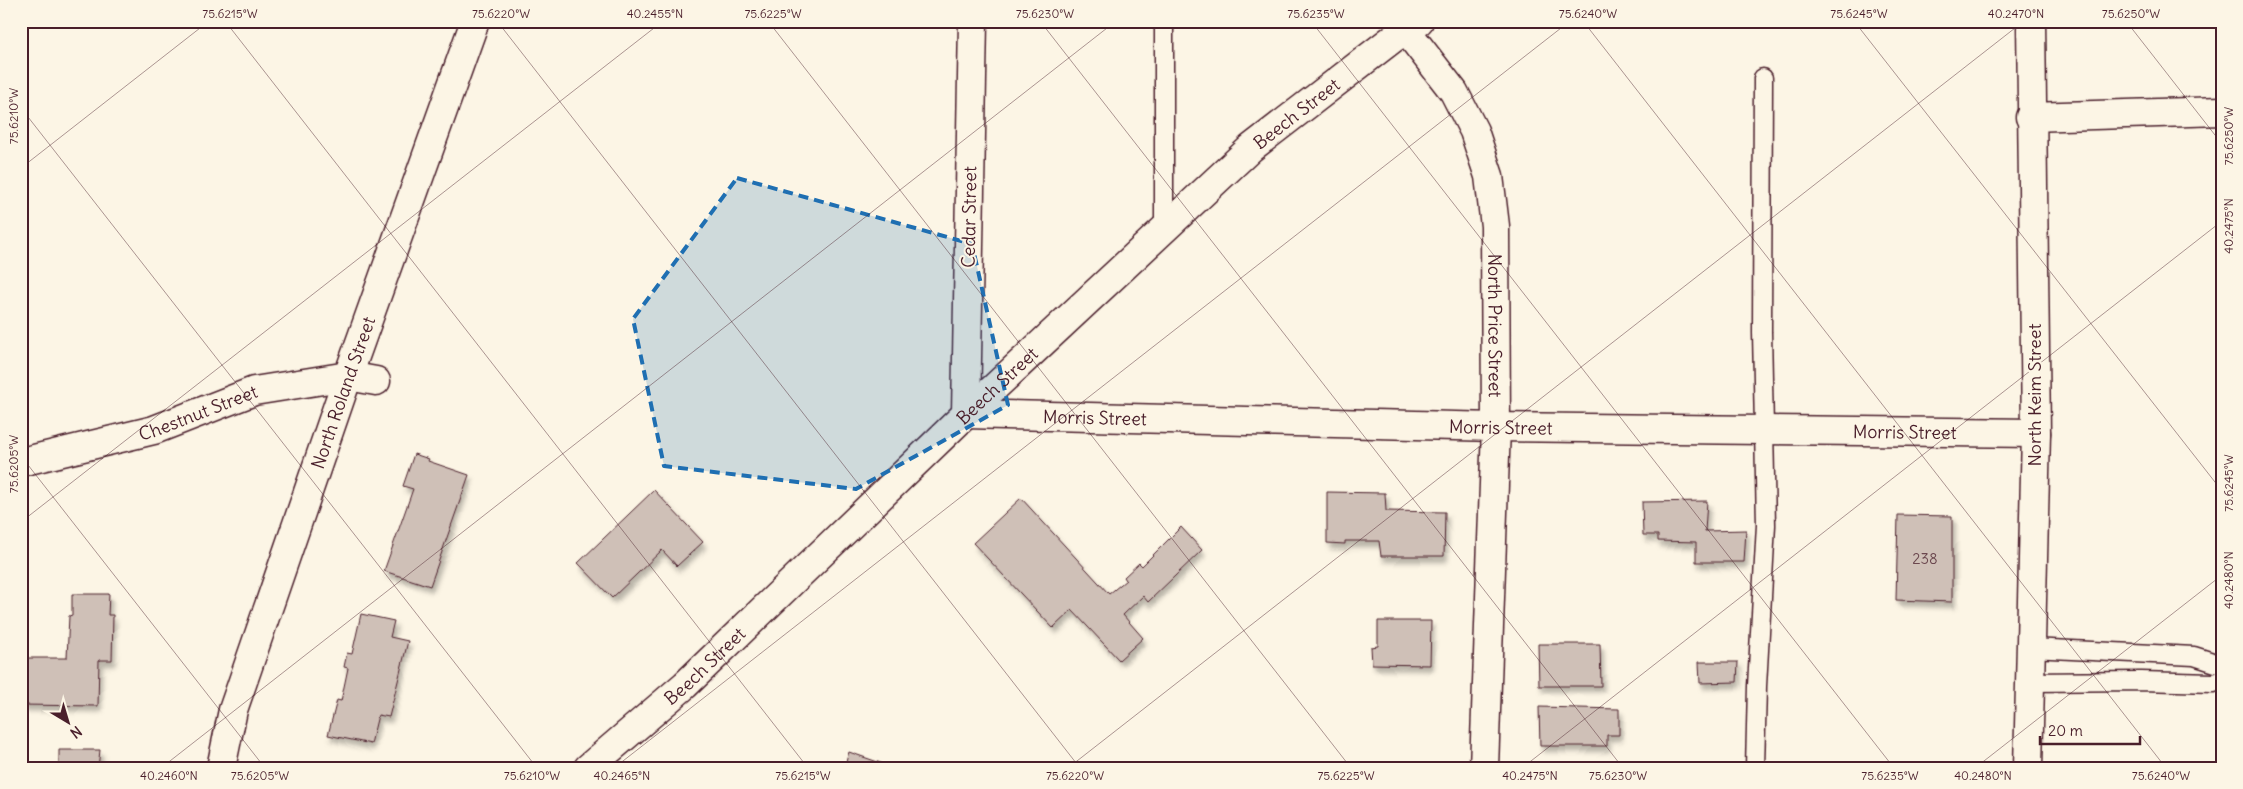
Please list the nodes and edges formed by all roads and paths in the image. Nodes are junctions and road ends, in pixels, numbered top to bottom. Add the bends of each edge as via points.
1 (475, 21) edge
2 (973, 21) edge
3 (1164, 21) edge
4 (2031, 21) edge
5 (1407, 24) edge
6 (1763, 78) dead end
7 (2222, 111) edge
8 (2030, 116) junction
9 (1164, 229) junction
10 (348, 376) junction
11 (376, 381) dead end
12 (966, 414) junction
13 (1496, 427) junction
14 (1764, 430) junction
15 (2036, 433) junction
16 (21, 462) edge
17 (2031, 648) junction
18 (2222, 665) edge
19 (2222, 681) edge
20 (2030, 682) junction
21 (221, 768) edge
22 (588, 768) edge
23 (1484, 768) edge
24 (1755, 768) edge
25 (2028, 768) edge

1 - 10 street, North Roland Street
2 - 12 street, Cedar Street
3 - 9 lane
4 - 8 street, North Keim Street
5 - 9 street, Beech Street via 1251,148
5 - 13 street, North Price Street via 1454,92 1474,131 1489,176 1495,226
6 - 14 lane
7 - 8 street
8 - 15 street, North Keim Street
9 - 12 street, Beech Street
10 - 11 street, Chestnut Street
10 - 16 street, Chestnut Street via 254,391 154,430
10 - 21 street, North Roland Street via 233,710
12 - 13 street, Morris Street
12 - 22 street, Beech Street via 685,685
13 - 14 street, Morris Street
13 - 23 street, North Price Street
14 - 15 street, Morris Street
14 - 24 lane via 1766,525
15 - 17 street, North Keim Street
17 - 18 lane via 2194,656
17 - 20 street, North Keim Street
19 - 20 lane
20 - 25 street, North Keim Street

